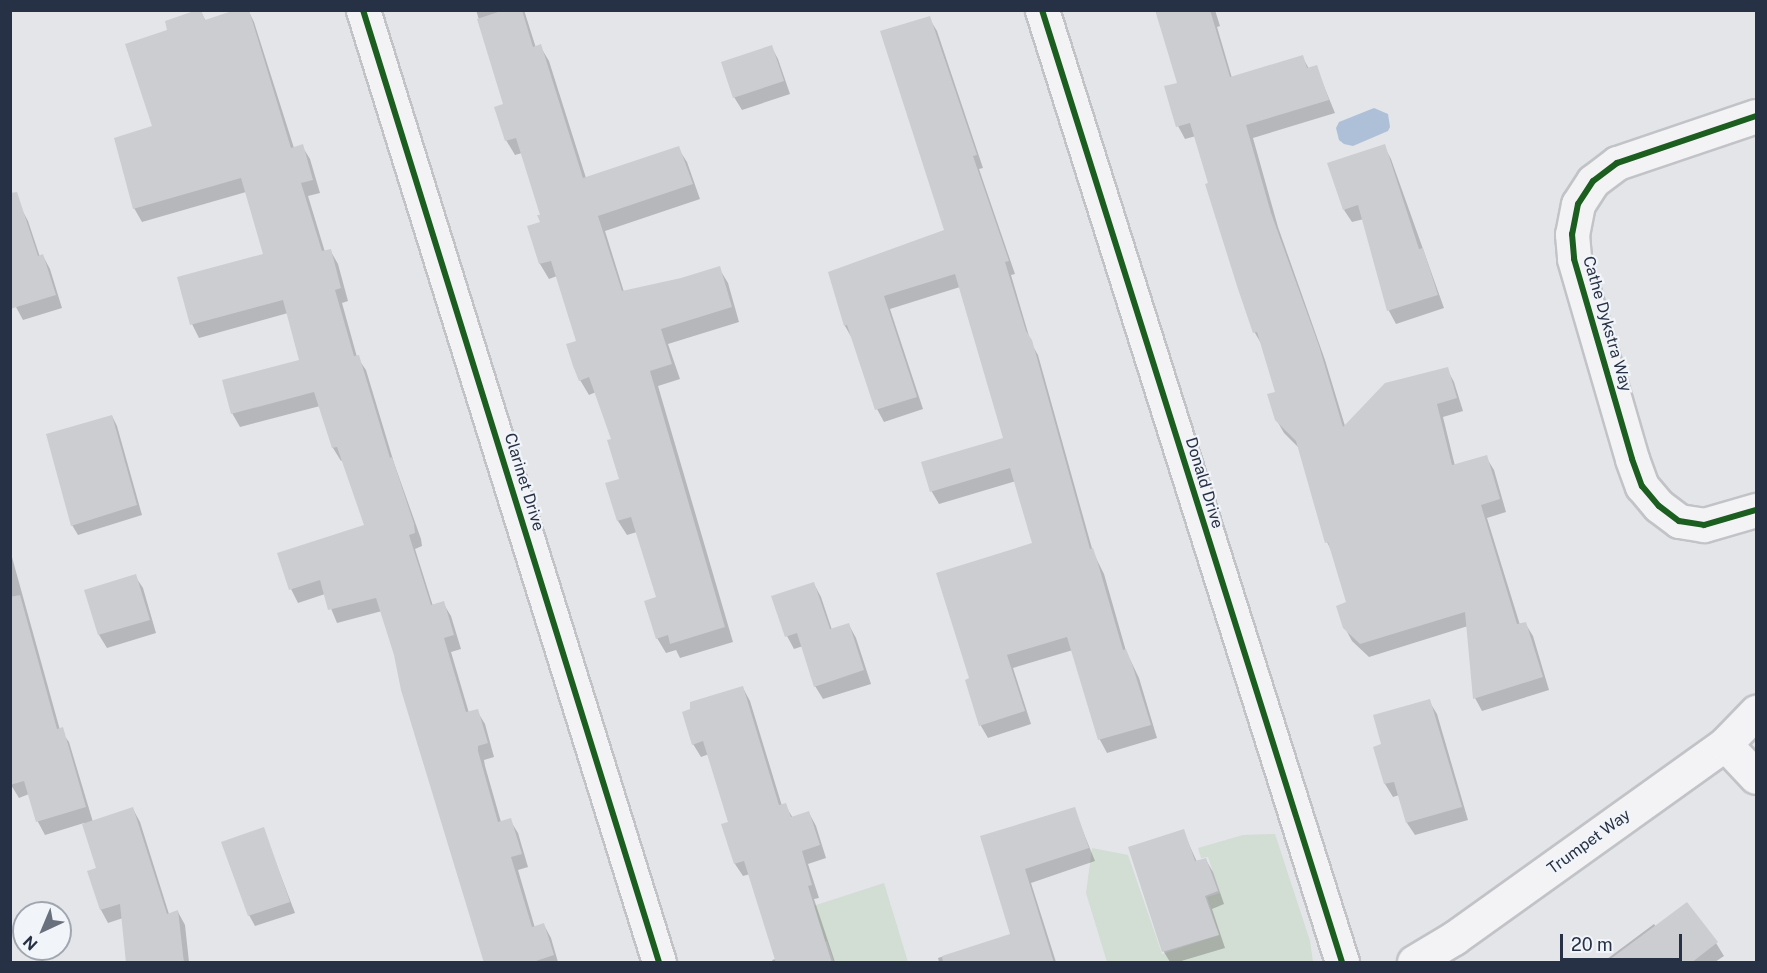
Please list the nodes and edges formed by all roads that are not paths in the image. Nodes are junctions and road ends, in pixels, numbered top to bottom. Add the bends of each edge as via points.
1 (363, 10) edge
2 (1042, 10) edge
3 (1756, 116) edge
4 (1756, 510) edge
5 (1756, 712) edge
6 (1725, 744) junction
7 (1756, 777) edge
8 (659, 963) edge
9 (1342, 963) edge
10 (1414, 963) edge

1 - 8 street, Clarinet Drive
2 - 9 street, Donald Drive
3 - 4 street, Cathe Dykstra Way via 1617,163 1593,181 1578,204 1572,234 1574,260 1642,486 1659,506 1679,520 1704,525
5 - 6 street, Trumpet Way
6 - 7 street
6 - 10 street, Trumpet Way

